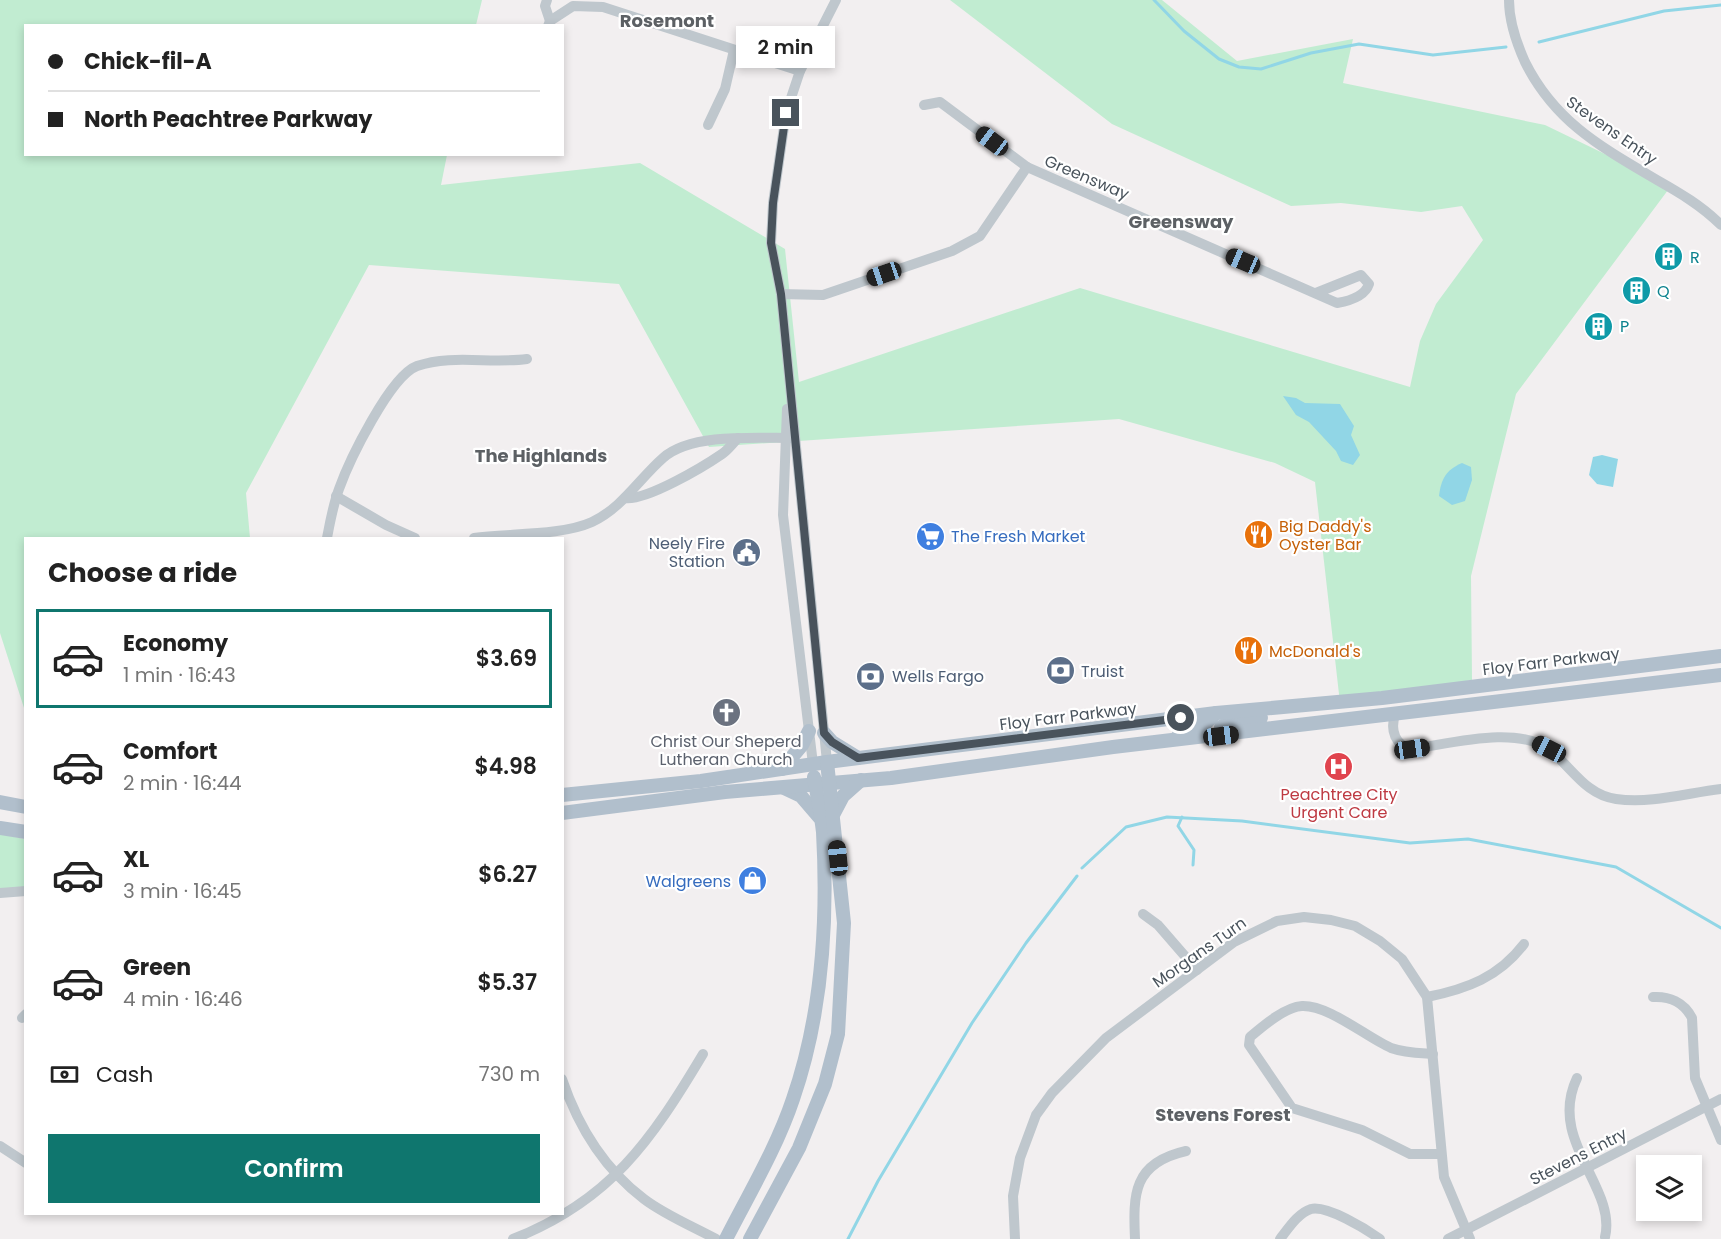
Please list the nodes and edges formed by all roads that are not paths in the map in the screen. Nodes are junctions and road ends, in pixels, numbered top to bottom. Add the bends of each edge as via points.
1 (547, 0) edge
2 (836, 0) edge
3 (1509, 0) edge
4 (579, 3) edge
5 (549, 23) edge
6 (734, 50) junction
7 (800, 71) junction
8 (924, 105) dead end
9 (708, 125) dead end
10 (1027, 167) junction
11 (1721, 225) edge
12 (1316, 293) dead end
13 (781, 294) junction
14 (527, 359) dead end
15 (738, 438) junction
16 (791, 438) junction
17 (336, 496) junction
18 (625, 498) junction
19 (327, 537) edge
20 (413, 537) edge
21 (506, 537) edge
22 (816, 652) junction
23 (800, 655) junction
24 (1721, 656) edge
25 (1721, 675) edge
26 (1289, 707) junction
27 (1216, 713) junction
28 (1395, 714) junction
29 (809, 731) junction
30 (824, 733) junction
31 (1221, 736) junction
32 (1113, 747) junction
33 (858, 758) junction
34 (827, 762) junction
35 (813, 764) junction
36 (782, 769) junction
37 (861, 780) junction
38 (830, 783) junction
39 (815, 784) junction
40 (782, 788) junction
41 (1721, 789) edge
42 (564, 795) edge
43 (0, 802) edge
44 (24, 807) edge
45 (564, 813) edge
46 (827, 817) junction
47 (0, 828) edge
48 (24, 832) edge
49 (24, 891) edge
50 (0, 893) edge
51 (1143, 914) dead end
52 (1524, 944) dead end
53 (1197, 970) junction
54 (1427, 997) junction
55 (1653, 997) dead end
56 (703, 1054) dead end
57 (1433, 1054) junction
58 (1577, 1078) dead end
59 (564, 1084) edge
60 (1721, 1100) edge
61 (1707, 1108) junction
62 (1721, 1140) edge
63 (0, 1146) edge
64 (1186, 1151) dead end
65 (1440, 1154) junction
66 (24, 1162) edge
67 (1587, 1169) junction
68 (616, 1175) junction
69 (1468, 1234) edge
70 (536, 1235) edge
71 (1605, 1237) dead end
72 (513, 1239) edge
73 (716, 1239) edge
74 (726, 1239) edge
75 (750, 1239) edge
76 (1015, 1239) edge
77 (1135, 1239) edge
78 (1280, 1239) edge
79 (1380, 1239) edge
80 (1448, 1239) edge

1 - 5 street
2 - 7 street
3 - 11 street, Stevens Entry via 1520,51 1551,105 1616,156 1702,207
4 - 5 street
4 - 6 street via 631,15
6 - 7 street
6 - 9 street via 725,89
7 - 13 street via 786,113 773,203 771,243
8 - 10 street, Greensway via 940,102
10 - 12 street, Greensway
10 - 13 street via 980,236 952,251 823,295
13 - 16 street
14 - 17 street via 437,361 415,367 401,377 387,394
15 - 16 street
15 - 18 street via 724,453 662,486 633,499
15 - 18 street via 692,444 665,456
16 - 22 street
16 - 23 street via 783,515
17 - 19 street
17 - 20 street
18 - 21 street via 591,523
22 - 23 street
22 - 30 street
23 - 29 street
24 - 26 main road, Floy Farr Parkway
25 - 28 main road, Floy Farr Parkway
26 - 27 main road, Floy Farr Parkway
26 - 31 main road via 1278,716 1226,724 1221,728
27 - 32 main road via 1195,730 1124,738
27 - 33 main road, Floy Farr Parkway
28 - 31 main road, Floy Farr Parkway
28 - 41 street via 1393,729 1403,747 1489,738 1532,740 1549,749 1592,791 1615,799 1657,799
29 - 35 street
29 - 36 main road
30 - 33 main road
30 - 34 street
31 - 32 main road, Floy Farr Parkway
32 - 37 main road, Floy Farr Parkway
33 - 34 main road, Floy Farr Parkway
34 - 35 main road, Floy Farr Parkway
34 - 38 main road
35 - 36 main road, Floy Farr Parkway
35 - 39 main road
36 - 42 main road, Floy Farr Parkway
37 - 38 main road, Floy Farr Parkway
37 - 46 main road
38 - 39 main road, Floy Farr Parkway
38 - 46 main road
39 - 40 main road, Floy Farr Parkway
39 - 46 main road
40 - 45 main road, Floy Farr Parkway
40 - 46 main road via 801,796
43 - 44 main road
46 - 74 main road via 820,974 808,1050 793,1101
46 - 75 main road via 844,923 841,1009 833,1057 799,1148
47 - 48 main road
49 - 50 street
51 - 53 street via 1158,925
52 - 54 street via 1497,972
53 - 54 street, Morgans Turn via 1262,927 1316,917 1355,926 1380,941 1402,959
53 - 76 street, Morgans Turn via 1106,1038 1036,1114 1020,1158 1013,1196
54 - 57 street, Morgans Turn
55 - 61 street via 1668,996 1692,1018 1695,1078
56 - 68 street via 651,1136
57 - 65 street, Morgans Turn
57 - 65 street via 1403,1052 1330,1015 1303,1006 1259,1029 1250,1037 1249,1045 1292,1108 1362,1130 1410,1154
58 - 67 street via 1571,1090 1570,1120
59 - 68 street via 583,1129
60 - 61 street, Stevens Entry
61 - 62 street
61 - 67 street, Stevens Entry
63 - 66 street
64 - 77 street via 1158,1162 1136,1189
65 - 69 street, Morgans Turn via 1444,1178
67 - 69 street, Stevens Entry
67 - 71 street via 1609,1221
68 - 70 street
68 - 73 street via 645,1200
69 - 80 street, Stevens Entry
70 - 72 street
78 - 79 street via 1300,1215 1322,1208

